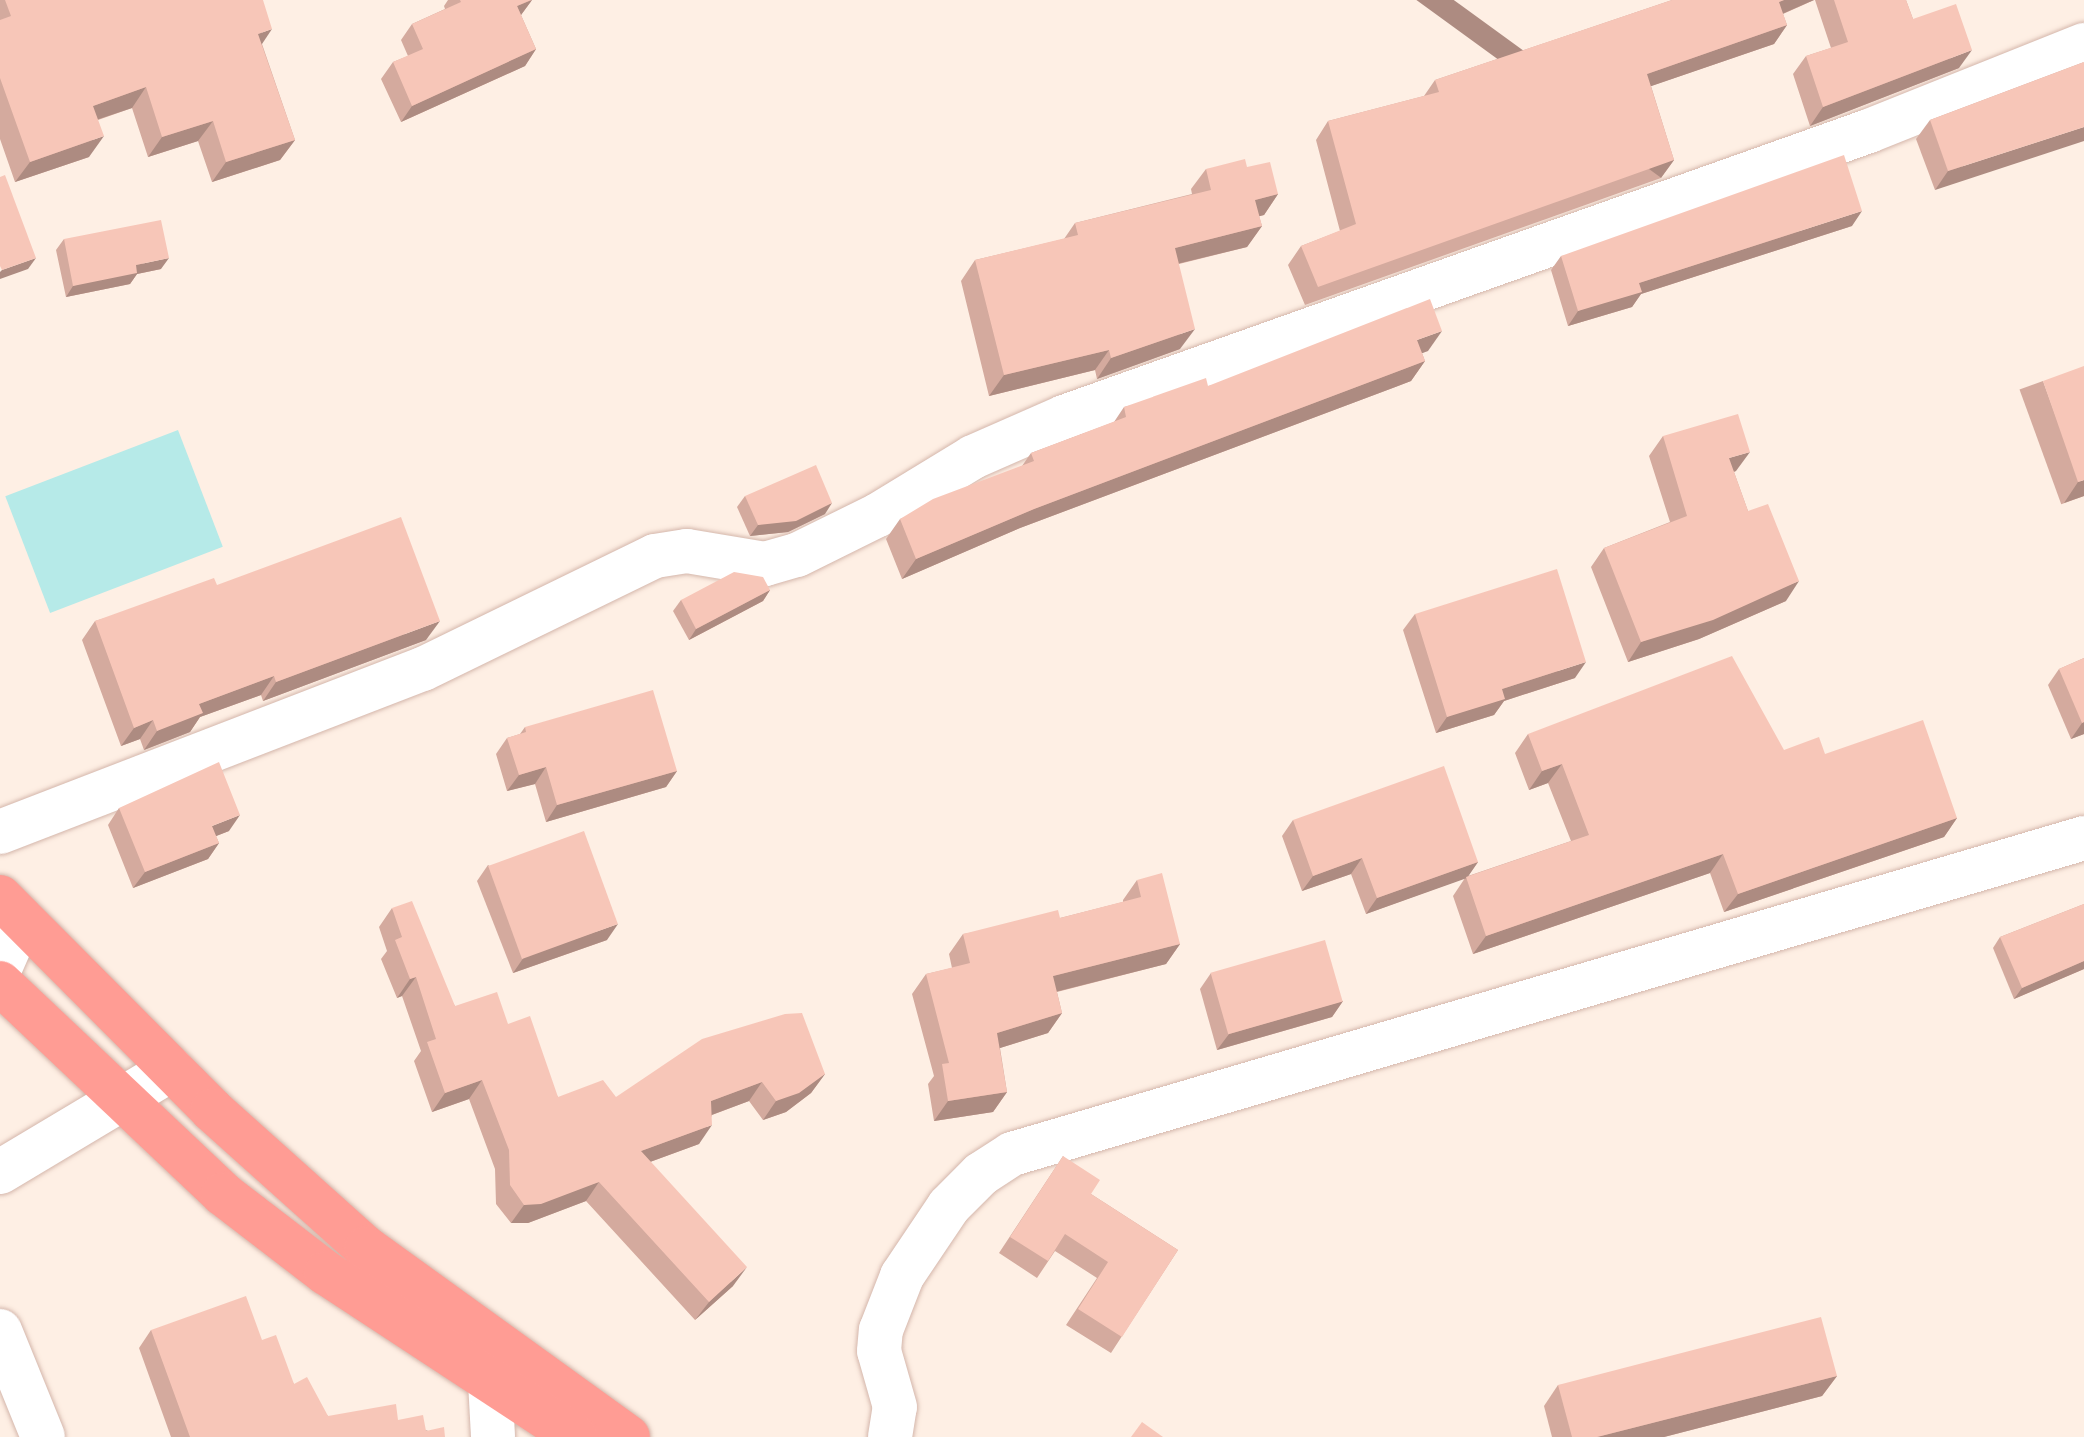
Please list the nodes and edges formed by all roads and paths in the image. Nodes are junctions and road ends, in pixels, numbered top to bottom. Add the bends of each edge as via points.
1 (2084, 45) edge
2 (0, 832) edge
3 (2084, 838) edge
4 (11, 909) edge
5 (0, 968) edge
6 (0, 983) edge
7 (172, 1069) junction
8 (123, 1102) junction
9 (0, 1172) edge
10 (0, 1331) edge
11 (490, 1381) junction
12 (43, 1437) edge
13 (493, 1437) edge
14 (576, 1437) edge
15 (628, 1437) edge
16 (890, 1437) edge

1 - 2 street via 1869,131 1064,417 973,457 878,515 797,555 765,564 687,551 655,556 423,669
3 - 16 street via 1012,1154 949,1206 902,1276 881,1330 879,1351 895,1407
4 - 5 street
4 - 7 highway
6 - 8 highway
7 - 8 street
7 - 15 highway via 366,1248
8 - 9 street
8 - 11 highway via 223,1194 326,1273
10 - 12 street
11 - 13 street
11 - 14 highway

